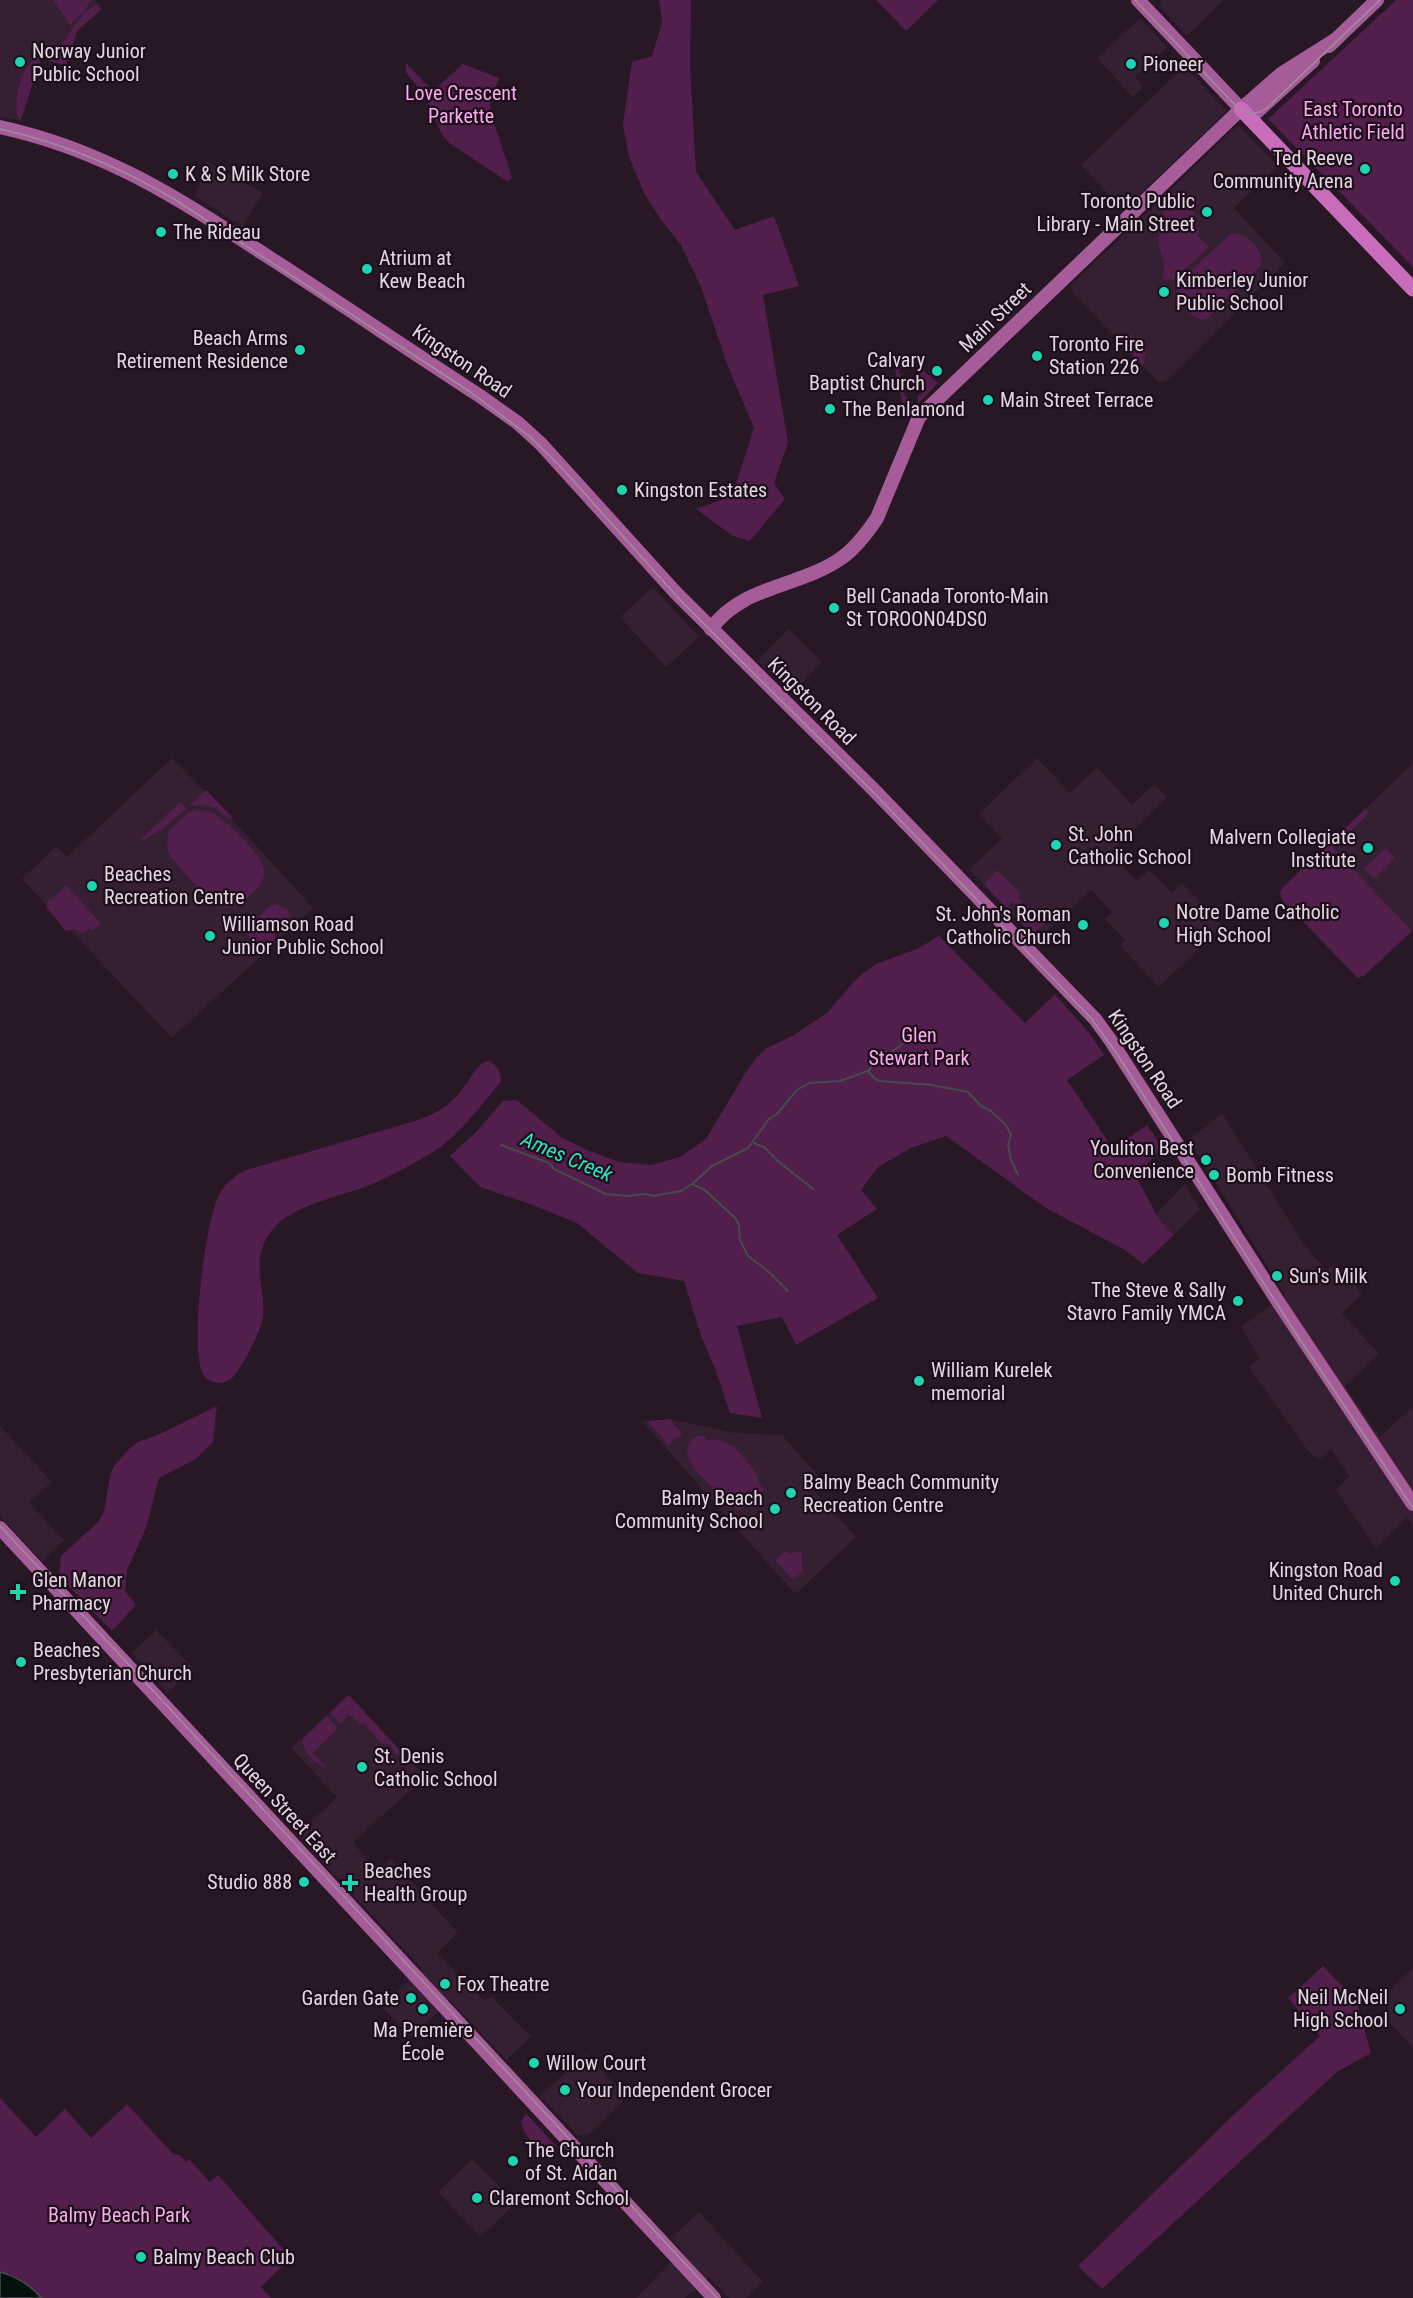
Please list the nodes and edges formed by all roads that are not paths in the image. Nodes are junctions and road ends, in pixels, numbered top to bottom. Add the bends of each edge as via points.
1 (1138, 0) edge
2 (1377, 0) edge
3 (1246, 113) junction
4 (0, 127) edge
5 (1413, 289) edge
6 (711, 629) junction
7 (1413, 1504) edge
8 (0, 1528) edge
9 (714, 2298) edge

1 - 3 main road
2 - 3 main road, Main Street via 1277,96
3 - 5 main road
3 - 6 main road, Main Street via 919,417 877,518 849,552 832,564 735,605
4 - 6 main road, Kingston Road via 93,155 158,186 480,396 541,444
6 - 7 main road, Kingston Road via 873,789 1095,1019
8 - 9 main road, Queen Street East

